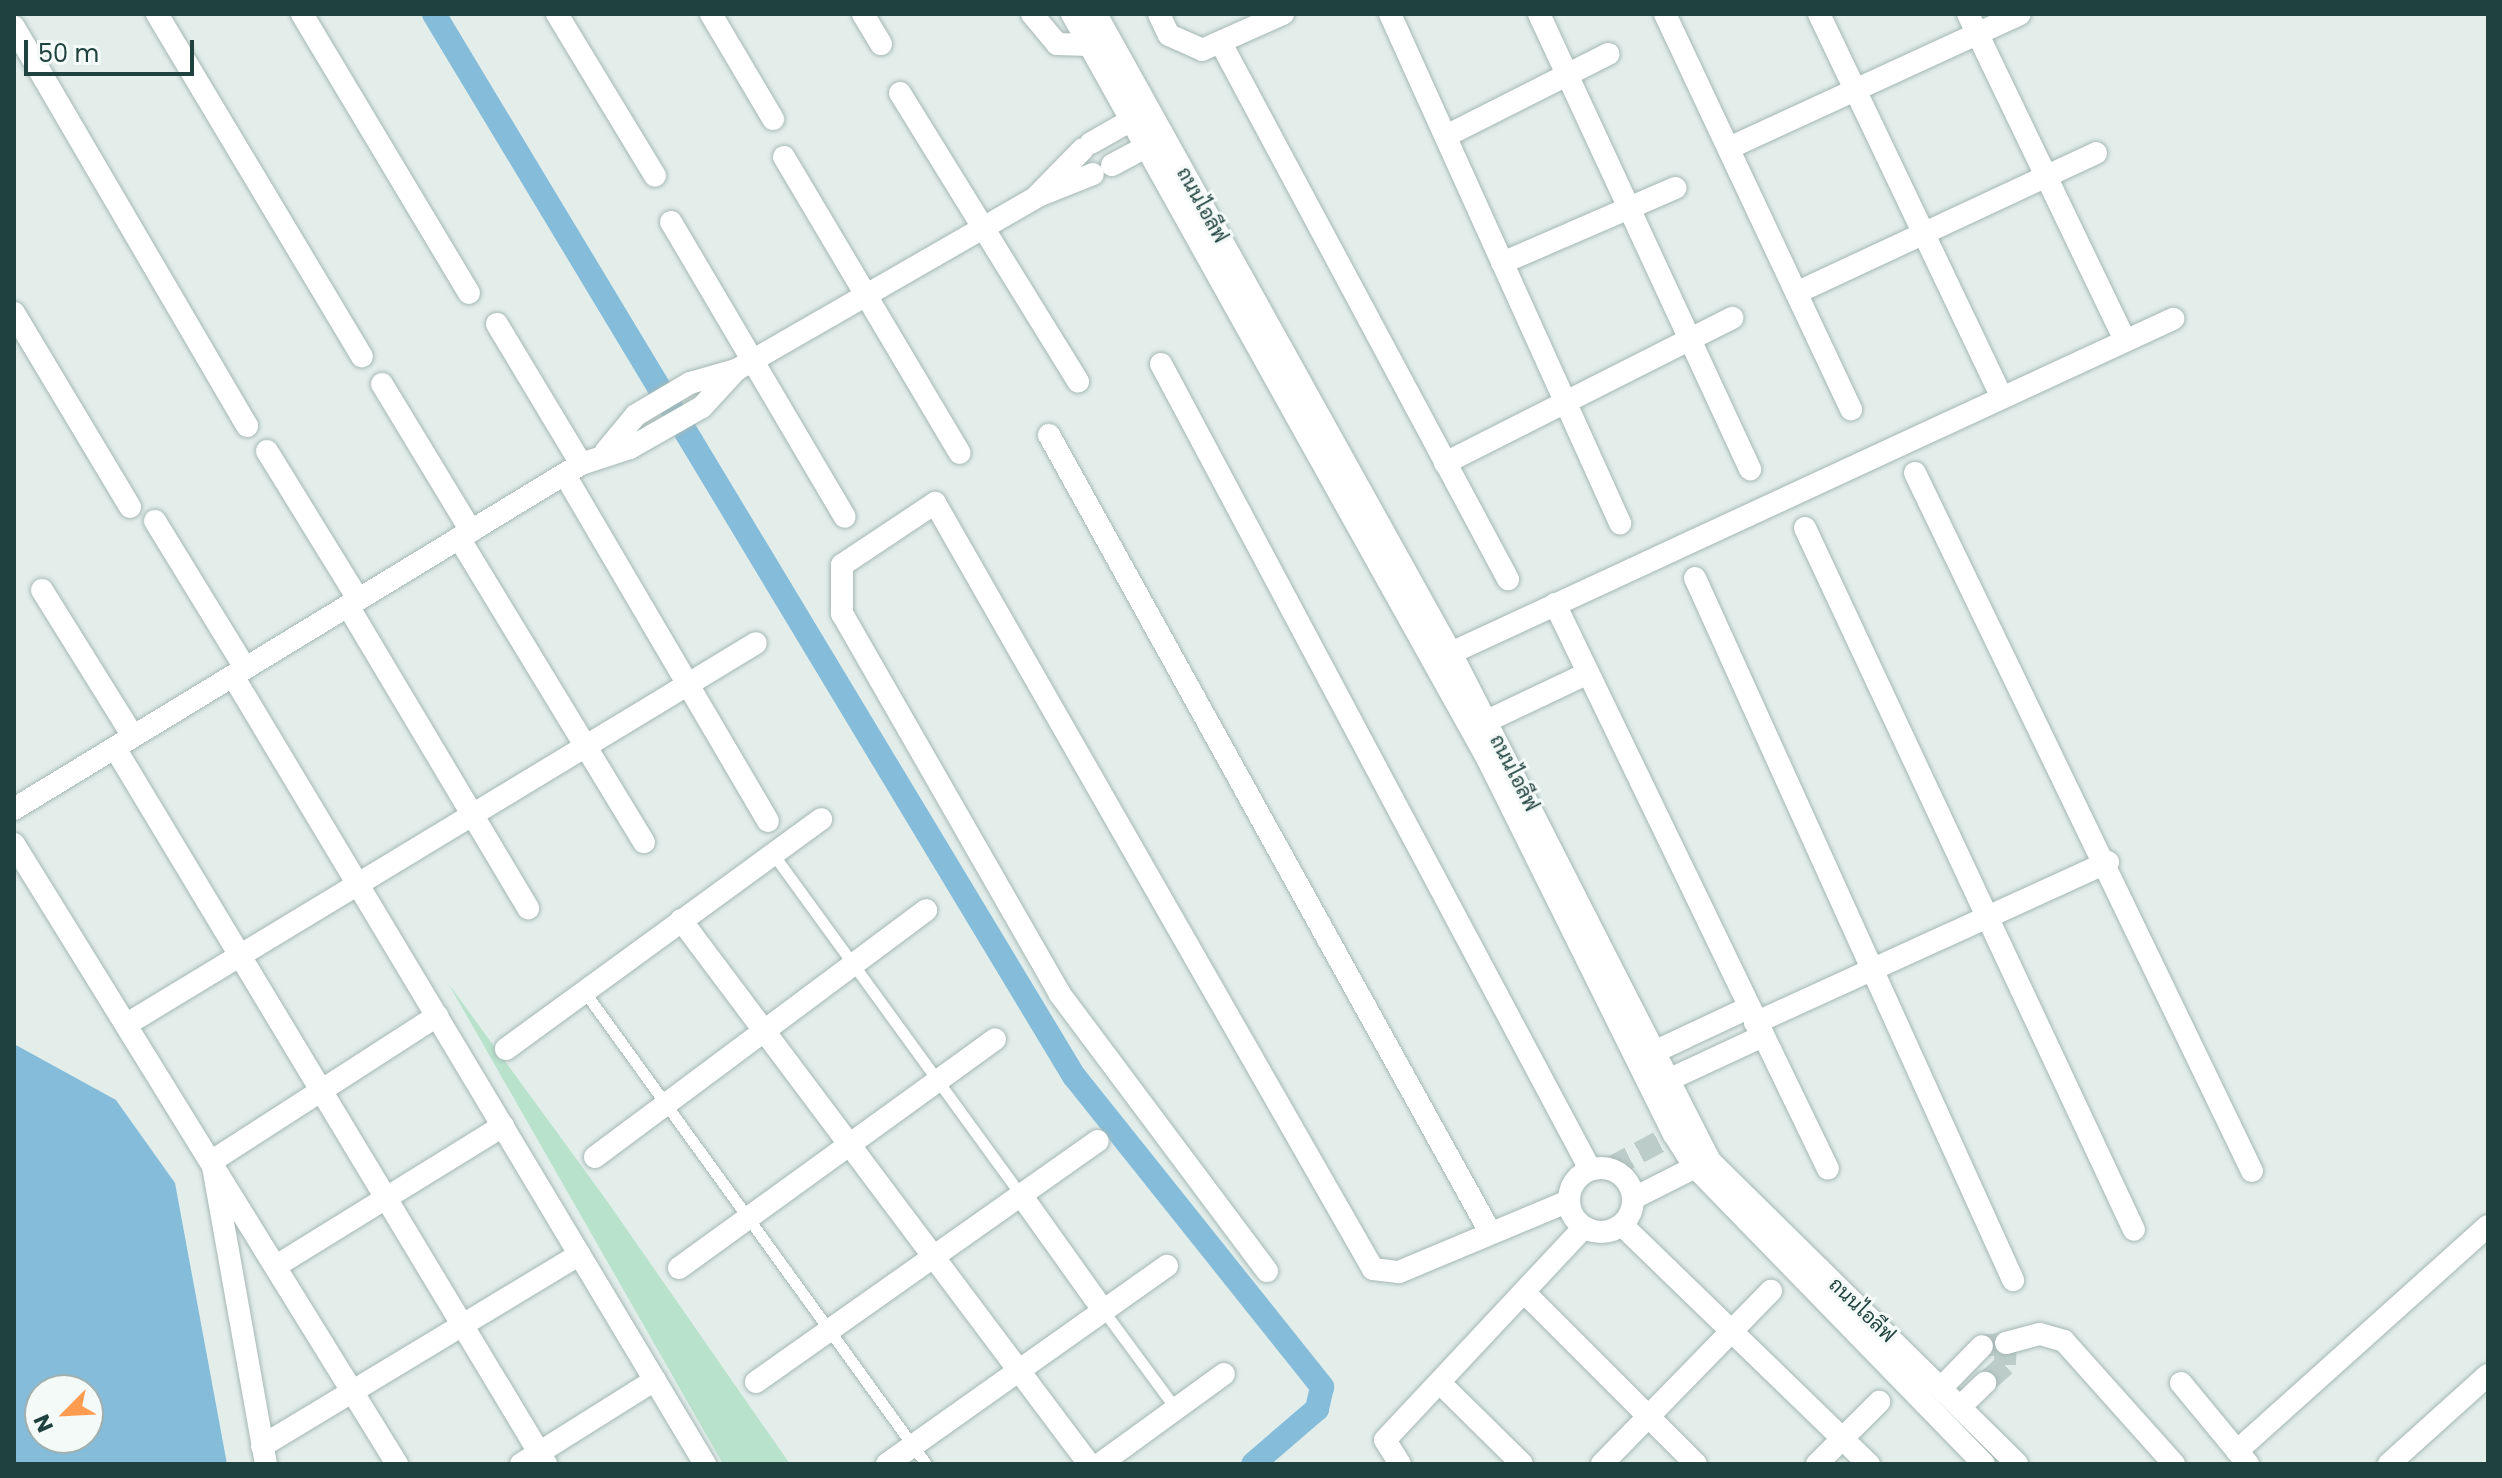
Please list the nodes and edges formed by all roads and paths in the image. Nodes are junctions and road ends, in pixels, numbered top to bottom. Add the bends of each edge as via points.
1 (157, 14) edge
2 (302, 14) edge
3 (557, 14) edge
4 (711, 14) edge
5 (863, 14) edge
6 (1032, 14) edge
7 (1072, 14) edge
8 (1096, 14) edge
9 (1159, 14) edge
10 (1283, 14) edge
11 (1390, 14) edge
12 (1539, 14) edge
13 (1819, 14) edge
14 (2020, 14) edge
15 (1668, 15) edge
16 (1973, 24) edge
17 (14, 27) edge
18 (881, 44) dead end
19 (1089, 45) junction
20 (1222, 45) junction
21 (1608, 54) dead end
22 (1568, 76) junction
23 (1856, 90) junction
24 (900, 93) dead end
25 (1140, 116) junction
26 (773, 119) dead end
27 (1446, 136) junction
28 (1155, 142) junction
29 (1729, 148) junction
30 (2096, 153) dead end
31 (784, 157) dead end
32 (655, 176) dead end
33 (2046, 176) junction
34 (1675, 188) dead end
35 (1038, 196) junction
36 (1629, 208) junction
37 (671, 222) dead end
38 (987, 228) junction
39 (1923, 233) junction
40 (1502, 263) junction
41 (469, 293) dead end
42 (1796, 293) junction
43 (868, 298) junction
44 (14, 313) edge
45 (1732, 318) dead end
46 (2173, 319) dead end
47 (497, 324) dead end
48 (1690, 338) junction
49 (2125, 340) junction
50 (362, 356) dead end
51 (1161, 364) dead end
52 (745, 366) junction
53 (1078, 381) dead end
54 (382, 384) dead end
55 (2001, 396) junction
56 (1563, 398) junction
57 (1851, 409) dead end
58 (247, 426) dead end
59 (1049, 435) dead end
60 (267, 451) dead end
61 (606, 451) junction
62 (960, 453) dead end
63 (1445, 463) junction
64 (1750, 469) dead end
65 (573, 470) junction
66 (1915, 473) dead end
67 (130, 507) dead end
68 (845, 517) dead end
69 (155, 521) dead end
70 (1620, 523) dead end
71 (1805, 528) dead end
72 (465, 534) junction
73 (1695, 578) dead end
74 (1508, 579) dead end
75 (42, 590) dead end
76 (353, 602) junction
77 (1555, 604) junction
78 (756, 643) dead end
79 (1451, 653) junction
80 (239, 672) junction
81 (1588, 673) junction
82 (688, 685) junction
83 (1487, 721) junction
84 (124, 742) junction
85 (586, 746) junction
86 (16, 802) edge
87 (472, 815) junction
88 (821, 819) dead end
89 (768, 821) dead end
90 (644, 842) dead end
91 (14, 844) edge
92 (773, 854) junction
93 (2108, 862) junction
94 (358, 884) junction
95 (528, 908) dead end
96 (926, 910) dead end
97 (1989, 917) junction
98 (681, 920) junction
99 (240, 956) junction
100 (857, 961) junction
101 (1871, 970) junction
102 (584, 991) junction
103 (437, 1016) junction
104 (1755, 1022) junction
105 (127, 1024) junction
106 (766, 1029) junction
107 (995, 1039) dead end
108 (506, 1049) dead end
109 (1652, 1053) junction
110 (939, 1078) junction
111 (1666, 1081) junction
112 (321, 1091) junction
113 (667, 1104) junction
114 (503, 1126) junction
115 (1098, 1141) dead end
116 (847, 1143) junction
117 (595, 1157) dead end
118 (212, 1161) junction
119 (1695, 1167) junction
120 (1590, 1169) junction
121 (1828, 1169) dead end
122 (2252, 1171) dead end
123 (1021, 1195) junction
124 (386, 1198) junction
125 (1634, 1198) junction
126 (1569, 1201) junction
127 (748, 1217) junction
128 (1622, 1225) junction
129 (2488, 1226) edge
130 (1584, 1227) junction
131 (2134, 1230) dead end
132 (1490, 1232) junction
133 (580, 1254) junction
134 (933, 1257) junction
135 (276, 1266) junction
136 (1167, 1266) dead end
137 (679, 1268) dead end
138 (1267, 1271) dead end
139 (2013, 1280) dead end
140 (1771, 1291) dead end
141 (1526, 1294) junction
142 (1103, 1310) junction
143 (462, 1325) junction
144 (1734, 1331) junction
145 (827, 1332) junction
146 (2006, 1343) dead end
147 (1982, 1346) dead end
148 (1019, 1369) junction
149 (1224, 1374) dead end
150 (2488, 1375) edge
151 (655, 1380) junction
152 (756, 1382) dead end
153 (1985, 1383) tunnel mouth
154 (2181, 1383) dead end
155 (1442, 1385) junction
156 (1942, 1387) junction
157 (352, 1391) junction
158 (1879, 1402) dead end
159 (1960, 1407) junction
160 (1176, 1409) junction
161 (1648, 1415) junction
162 (1843, 1438) junction
163 (913, 1445) junction
164 (264, 1455) edge
165 (2243, 1458) edge
166 (535, 1460) edge
167 (397, 1464) edge
168 (705, 1464) edge
169 (887, 1464) edge
170 (926, 1464) edge
171 (1089, 1464) edge
172 (1100, 1464) edge
173 (1400, 1464) edge
174 (1522, 1464) edge
175 (1602, 1464) edge
176 (1696, 1464) edge
177 (1817, 1464) edge
178 (1869, 1464) edge
179 (1984, 1464) edge
180 (2017, 1464) edge
181 (2174, 1464) edge
182 (2389, 1464) edge

1 - 50 street
2 - 41 street
3 - 32 street
4 - 26 street
5 - 18 street
6 - 19 street via 1057,44
7 - 19 street, ถนนไอลีฟ
8 - 25 street, ถนนไอลีฟ
9 - 20 street via 1185,46
10 - 20 street
11 - 27 street
12 - 22 street
13 - 23 street
14 - 16 street
15 - 29 street
16 - 23 street
16 - 33 street
17 - 58 street
19 - 25 street, ถนนไอลีฟ
20 - 63 street
21 - 22 street
22 - 27 street
22 - 36 street
23 - 29 street
23 - 39 street
24 - 38 street
25 - 28 street, ถนนไอลีฟ
25 - 35 street via 1087,146
27 - 40 street
28 - 35 street
28 - 79 street, ถนนไอลีฟ
28 - 119 street, ถนนไอลีฟ via 1487,758
29 - 42 street
30 - 33 street
31 - 43 street
33 - 39 street
33 - 49 street
34 - 36 street
35 - 38 street
36 - 40 street
36 - 48 street
37 - 52 street
38 - 43 street
38 - 53 street
39 - 42 street
39 - 55 street
40 - 56 street
42 - 57 street
43 - 52 street
43 - 62 street
44 - 67 street
45 - 48 street
46 - 49 street
47 - 65 street
48 - 56 street
48 - 64 street
49 - 55 street
51 - 120 street
52 - 61 street via 702,407 649,438
52 - 61 street via 690,383 636,415
52 - 68 street
54 - 72 street
55 - 77 street
56 - 63 street
56 - 70 street
59 - 132 street
60 - 76 street
61 - 65 street
63 - 74 street
65 - 72 street
65 - 82 street
66 - 93 street
69 - 80 street
71 - 97 street
72 - 76 street
72 - 85 street
73 - 101 street
75 - 84 street
76 - 80 street
76 - 87 street
77 - 79 street
77 - 81 street
78 - 82 street
79 - 83 street, ถนนไอลีฟ
80 - 84 street
80 - 94 street
81 - 83 street
81 - 104 street
82 - 85 street
82 - 89 street
83 - 109 street, ถนนไอลีฟ
84 - 86 street
84 - 99 street
85 - 87 street
85 - 90 street
87 - 94 street
87 - 95 street
88 - 92 street
91 - 105 street
92 - 98 street
92 - 100 lane
93 - 97 street
93 - 122 street
94 - 99 street
94 - 103 street
96 - 100 street
97 - 101 street
97 - 131 street
98 - 102 street
98 - 106 street
99 - 105 street
99 - 112 street
100 - 106 street
100 - 110 lane
101 - 104 street
101 - 139 street
102 - 108 street
102 - 113 lane
103 - 112 street
103 - 114 street
104 - 109 street
104 - 111 street
104 - 121 street
105 - 118 street
106 - 113 street
106 - 116 street
107 - 110 street
109 - 111 street, ถนนไอลีฟ
110 - 116 street
110 - 123 lane
111 - 156 street, ถนนไอลีฟ via 1710,1161
112 - 118 street
112 - 124 street
113 - 117 street
113 - 127 lane
114 - 124 street
114 - 133 street
115 - 123 street
116 - 127 street
116 - 134 street
118 - 135 street
118 - 164 street
119 - 125 street
119 - 179 street, ถนนไอลีฟ
120 - 125 street via 1619,1172
120 - 126 street via 1574,1182
123 - 134 street
123 - 142 street
124 - 135 street
124 - 143 street
125 - 128 street
126 - 130 street
126 - 132 street
127 - 137 street
127 - 145 lane
128 - 130 street via 1603,1232
128 - 144 street
129 - 165 street
130 - 141 street
132 - 138 street via 1387,1275 1359,1251 935,503 842,565 842,614 1060,994
133 - 143 street
133 - 151 street
134 - 145 street
134 - 148 street
135 - 157 street
136 - 142 street
140 - 144 street
141 - 155 street
141 - 161 street
142 - 148 street
142 - 160 lane
143 - 157 street
143 - 166 street
144 - 161 street
144 - 162 street
145 - 152 street
145 - 163 lane
146 - 181 street via 2040,1334 2064,1341
147 - 156 street
148 - 163 street
148 - 171 street
149 - 160 street
150 - 182 street
151 - 166 street
151 - 168 street
153 - 159 street
154 - 165 street
155 - 173 street via 1385,1440
155 - 174 street
156 - 159 street, ถนนไอลีฟ
157 - 164 street
157 - 167 street
158 - 162 street
159 - 180 street, ถนนไอลีฟ
160 - 172 street
161 - 175 street
161 - 176 street
162 - 177 street
162 - 178 street
163 - 169 street
163 - 170 lane

